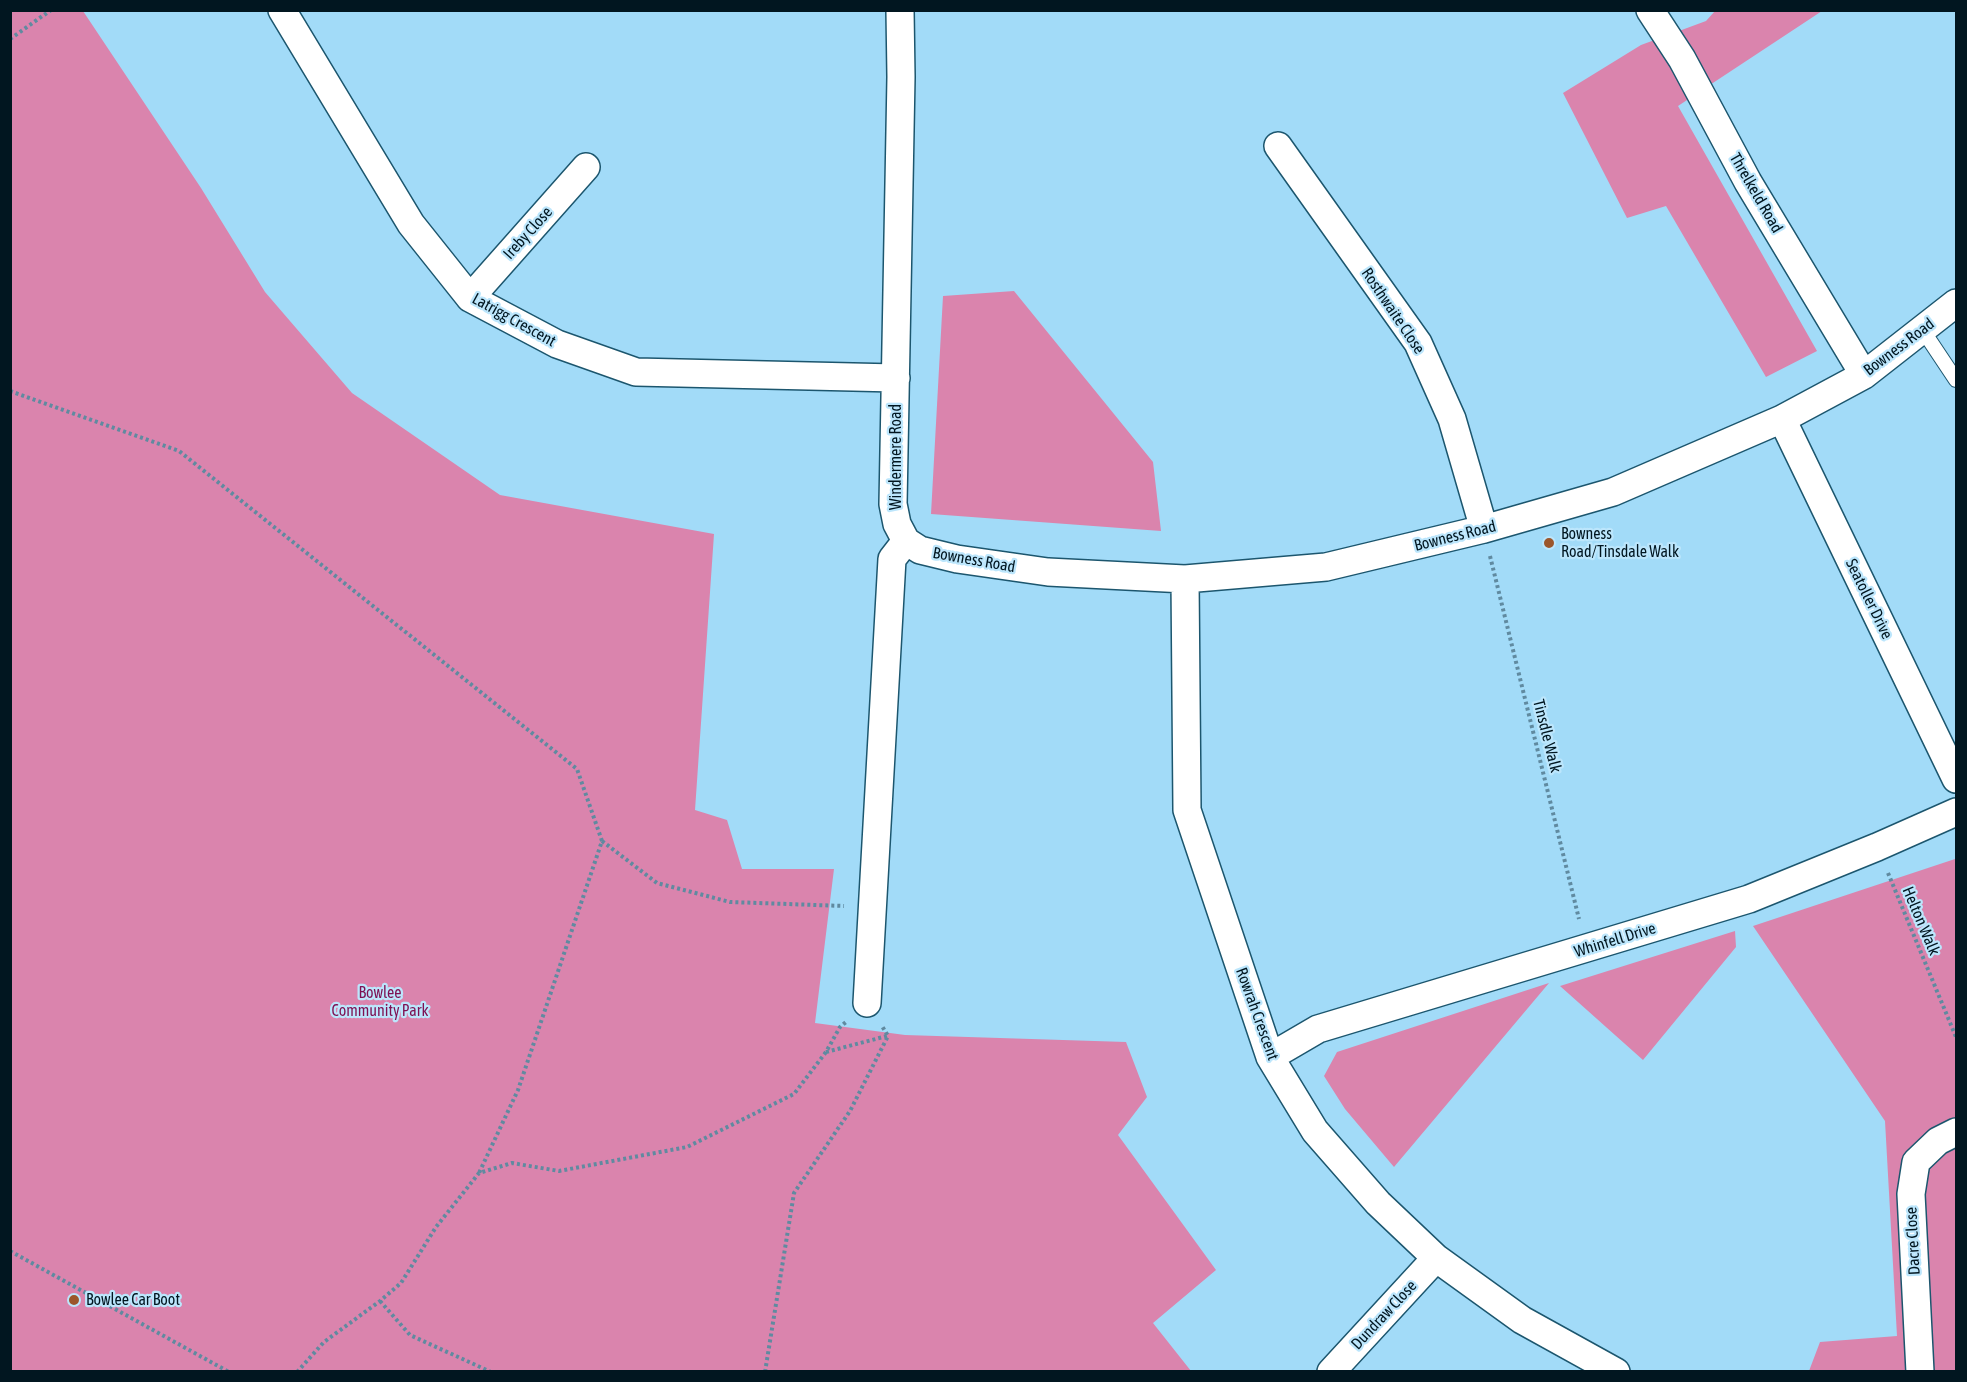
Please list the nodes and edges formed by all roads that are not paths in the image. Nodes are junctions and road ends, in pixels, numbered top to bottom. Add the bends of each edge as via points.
1 (282, 10) edge
2 (900, 10) edge
3 (1650, 10) edge
4 (1278, 146) dead end
5 (586, 167) dead end
6 (470, 298) junction
7 (1956, 303) edge
8 (1922, 329) junction
9 (1864, 375) junction
10 (896, 378) junction
11 (1956, 380) edge
12 (1782, 419) junction
13 (1484, 529) junction
14 (906, 541) junction
15 (1185, 579) junction
16 (1956, 779) edge
17 (1956, 812) edge
18 (867, 1003) road end
19 (1270, 1057) junction
20 (1956, 1132) edge
21 (1437, 1258) junction
22 (1331, 1371) edge
23 (1616, 1371) edge
24 (1920, 1371) edge

1 - 6 street, Latrigg Crescent via 411,224
2 - 10 street, Windermere Road
3 - 9 street, Threlkeld Road
4 - 13 street, Rosthwaite Close via 1418,343 1452,419
5 - 6 street, Ireby Close
6 - 10 street, Latrigg Crescent via 557,344 636,372
7 - 8 street, Bowness Road
8 - 9 street, Bowness Road
8 - 11 lane
9 - 12 street, Bowness Road
10 - 14 street, Windermere Road via 893,504
12 - 13 street, Bowness Road via 1613,492
12 - 16 street, Seatoller Drive
13 - 15 street, Bowness Road via 1326,567
14 - 15 street, Bowness Road via 920,550 996,565 1048,572
14 - 18 street via 892,559
15 - 19 street, Rowrah Crescent via 1188,810
17 - 19 street, Whinfell Drive via 1749,899 1318,1029
19 - 21 street, Rowrah Crescent via 1315,1131 1378,1203
20 - 24 street, Dacre Close via 1938,1141 1916,1162 1911,1194
21 - 22 street, Dundraw Close
21 - 23 street, Rowrah Crescent via 1522,1320

